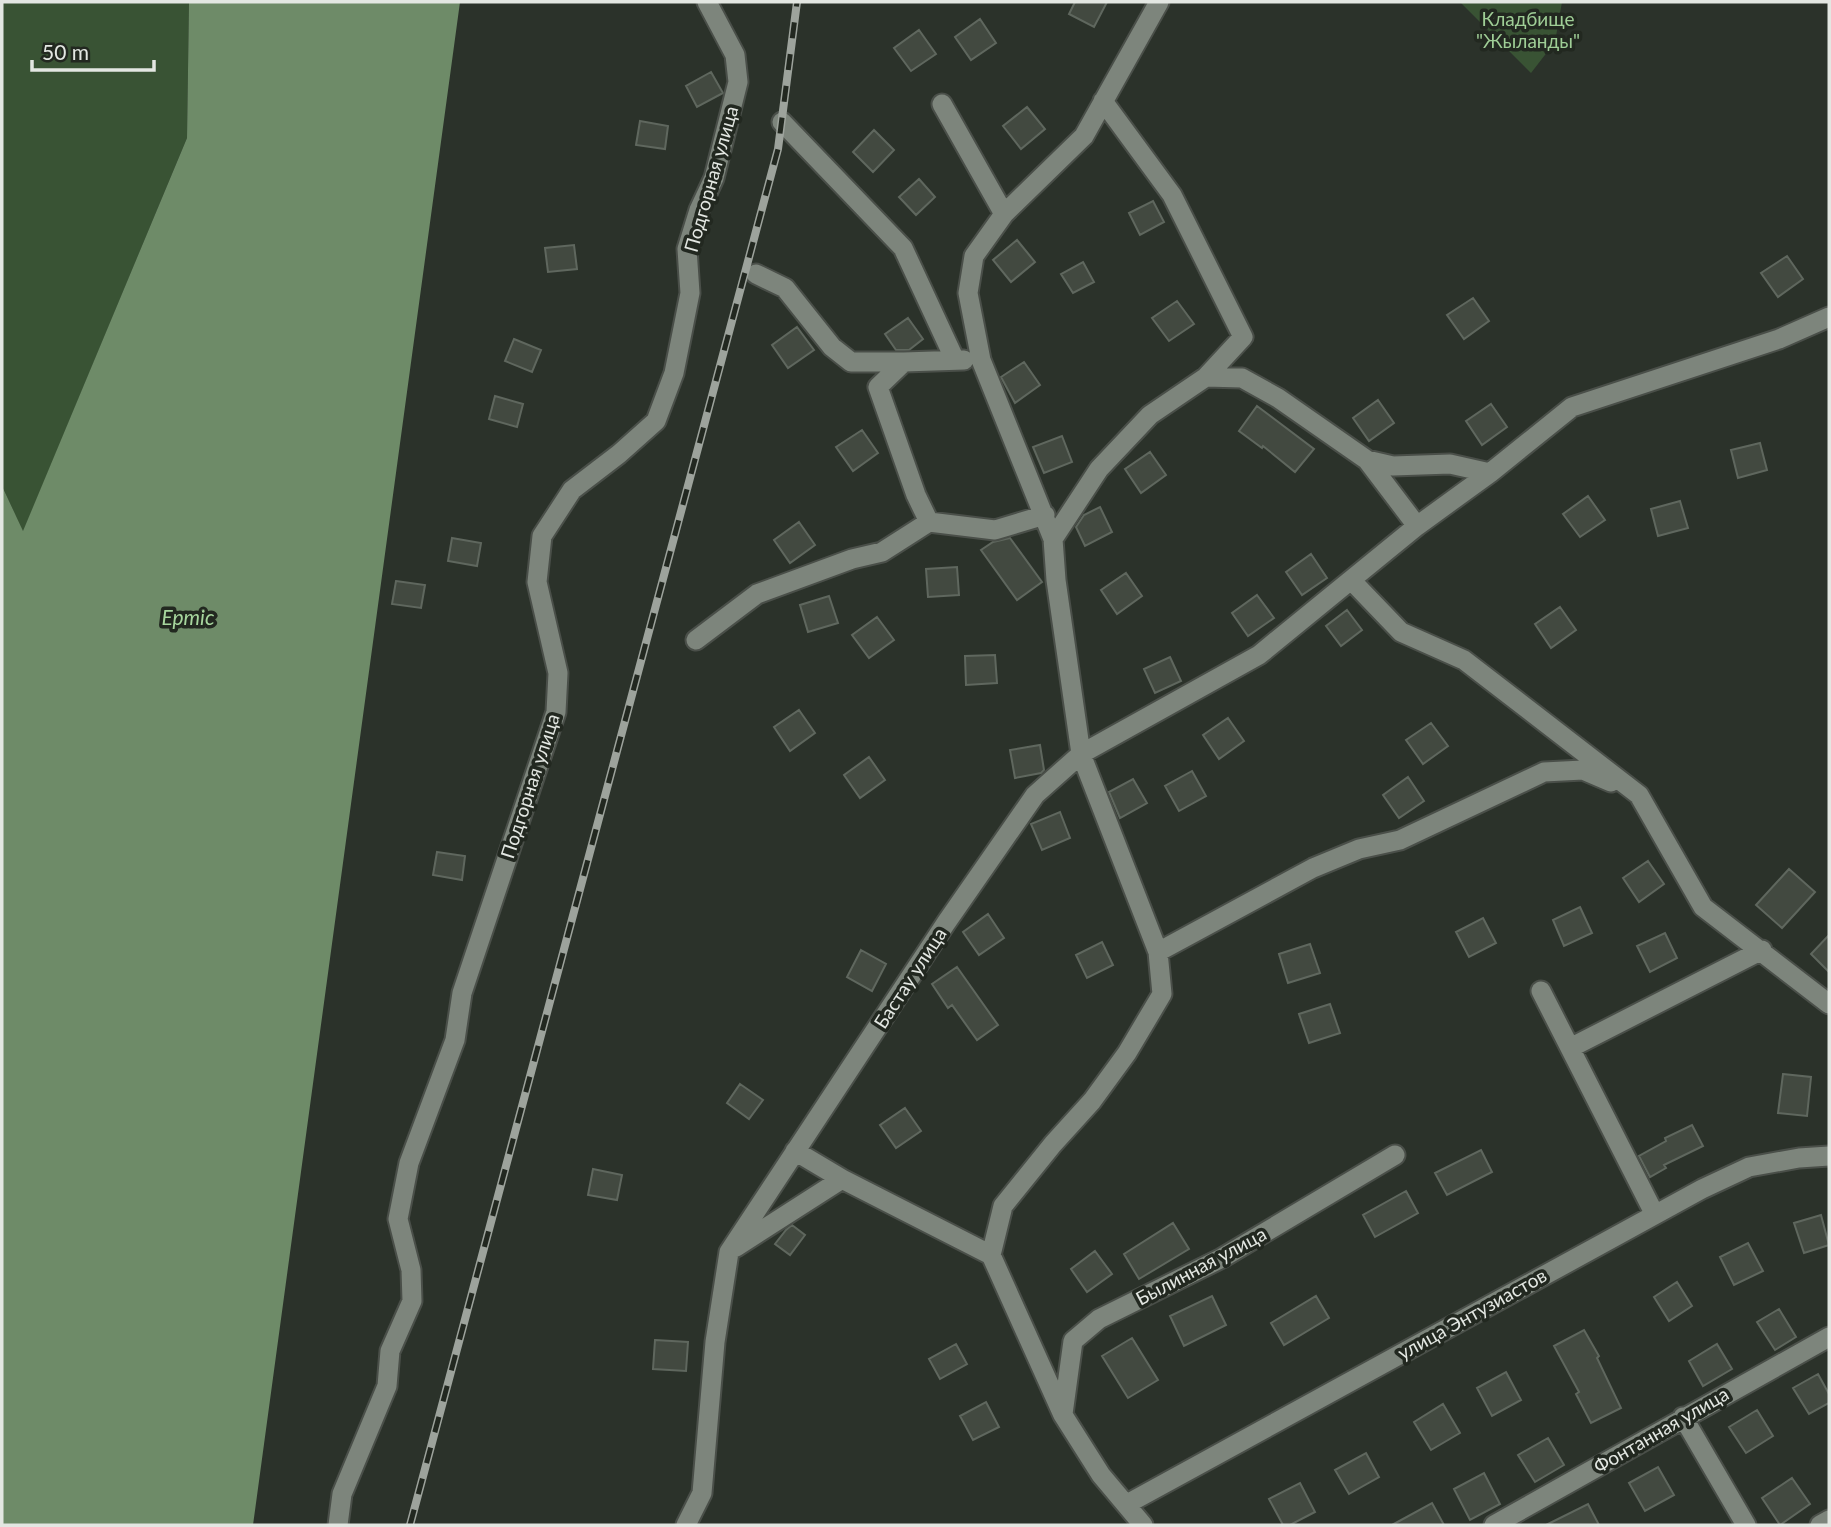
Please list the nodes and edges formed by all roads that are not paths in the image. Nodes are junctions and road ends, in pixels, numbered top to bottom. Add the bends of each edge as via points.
1 (707, 2) edge
2 (1159, 2) edge
3 (1103, 101) junction
4 (942, 104) dead end
5 (782, 122) dead end
6 (1004, 214) junction
7 (756, 274) dead end
8 (1829, 317) edge
9 (955, 360) junction
10 (981, 360) junction
11 (904, 362) junction
12 (1206, 377) junction
13 (1367, 460) junction
14 (1490, 473) junction
15 (1045, 515) junction
16 (929, 522) junction
17 (1417, 526) junction
18 (1053, 539) junction
19 (1352, 581) junction
20 (696, 640) dead end
21 (1081, 754) junction
22 (1639, 795) junction
23 (1762, 950) junction
24 (1158, 952) junction
25 (1541, 991) dead end
26 (1829, 1004) edge
27 (1572, 1047) junction
28 (795, 1151) junction
29 (1395, 1154) dead end
30 (1829, 1156) edge
31 (842, 1179) junction
32 (1654, 1213) junction
33 (729, 1252) junction
34 (991, 1255) junction
35 (1829, 1337) edge
36 (1063, 1415) junction
37 (1683, 1417) junction
38 (1128, 1504) junction
39 (1829, 1520) edge
40 (338, 1525) edge
41 (686, 1525) edge
42 (1143, 1525) edge
43 (1494, 1525) edge
44 (1745, 1525) edge
45 (1820, 1525) edge

1 - 40 street, Подгорная улица via 736,55 738,82 714,178 687,249 690,293 674,373 656,421 572,490 542,536 537,582 558,673 556,712 461,993 455,1040 409,1163 398,1219 411,1270 412,1301 390,1352 387,1386 342,1494
2 - 3 street
3 - 6 street via 1084,136
3 - 12 street via 1172,195 1243,338
4 - 6 street
5 - 9 street via 903,248
6 - 10 street via 974,256 968,293
7 - 11 street via 785,288 832,347 851,362
8 - 14 street, Бастау улица via 1779,339 1572,407
9 - 10 street
9 - 11 street
10 - 15 street
11 - 16 street via 878,387
12 - 13 street via 1242,378 1279,398
12 - 18 street via 1150,415 1099,469
13 - 14 street via 1393,466 1450,464
13 - 17 street
14 - 17 street, Бастау улица
15 - 16 street via 995,530
15 - 18 street
16 - 20 street via 882,552 757,594
17 - 19 street, Бастау улица
18 - 21 street
19 - 21 street, Бастау улица via 1259,655
19 - 22 street via 1401,632 1464,660
21 - 24 street
21 - 28 street, Бастау улица via 1035,795
22 - 23 street via 1703,907
22 - 24 street via 1583,770 1544,772 1400,840 1359,849 1313,868
23 - 26 street
23 - 27 street
24 - 34 street via 1162,994 1092,1101 1003,1206
25 - 27 street
27 - 32 street
28 - 31 street
28 - 33 street, Бастау улица
29 - 36 street, Былинная улица via 1222,1258 1099,1319 1073,1341
30 - 32 street, улица Энтузиастов via 1749,1167
31 - 33 street
31 - 34 street
32 - 38 street, улица Энтузиастов
33 - 41 street, Бастау улица via 715,1342 702,1493
34 - 36 street
35 - 37 street, Фонтанная улица
36 - 38 street via 1101,1475
37 - 43 street, Фонтанная улица
37 - 44 street
38 - 42 street
39 - 45 street

